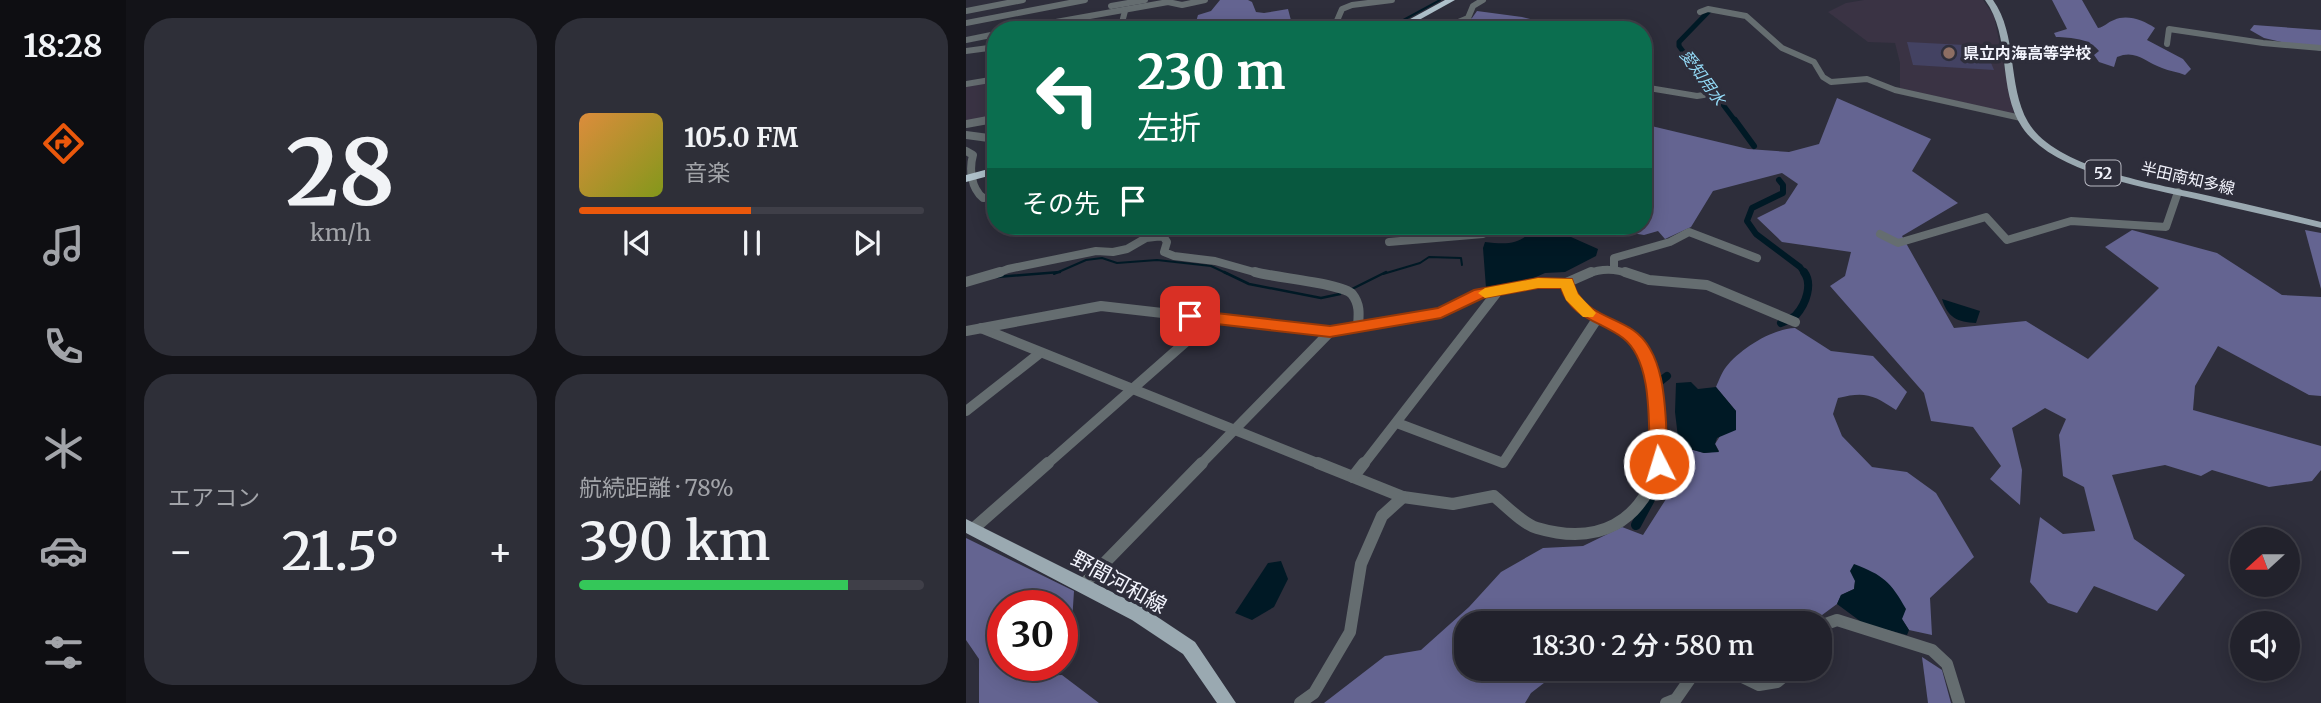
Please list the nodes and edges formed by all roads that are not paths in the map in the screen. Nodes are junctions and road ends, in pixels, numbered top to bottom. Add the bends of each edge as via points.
1 (1023, 0) edge
2 (1085, 0) edge
3 (1145, 0) edge
4 (1205, 0) edge
5 (1392, 0) edge
6 (1451, 0) edge
7 (1459, 0) edge
8 (1483, 0) edge
9 (1989, 0) edge
10 (1065, 2) edge
11 (992, 3) edge
12 (966, 11) edge
13 (1125, 11) junction
14 (1700, 12) dead end
15 (1016, 13) junction
16 (1015, 21) edge
17 (1063, 21) edge
18 (1122, 21) edge
19 (1337, 21) edge
20 (1411, 21) edge
21 (1419, 21) edge
22 (1461, 21) edge
23 (966, 23) edge
24 (987, 36) edge
25 (978, 38) junction
26 (966, 40) edge
27 (2167, 44) dead end
28 (987, 48) edge
29 (2321, 48) edge
30 (969, 50) edge
31 (966, 61) edge
32 (987, 80) edge
33 (966, 84) edge
34 (1652, 88) edge
35 (1710, 94) dead end
36 (2021, 118) junction
37 (987, 120) edge
38 (966, 124) edge
39 (966, 135) edge
40 (987, 138) edge
41 (966, 151) edge
42 (987, 170) edge
43 (968, 175) edge
44 (2178, 192) junction
45 (987, 198) edge
46 (2321, 225) edge
47 (1880, 234) dead end
48 (1471, 235) edge
49 (1389, 242) dead end
50 (1757, 258) dead end
51 (1614, 269) junction
52 (966, 282) edge
53 (1566, 283) junction
54 (1498, 291) junction
55 (1213, 318) junction
56 (1597, 319) junction
57 (1795, 322) dead end
58 (1358, 326) junction
59 (981, 328) junction
60 (966, 331) edge
61 (1330, 332) junction
62 (1040, 353) junction
63 (1133, 390) junction
64 (966, 411) edge
65 (1397, 423) junction
66 (1236, 429) junction
67 (1353, 477) junction
68 (1403, 497) junction
69 (970, 527) edge
70 (1083, 584) junction
71 (1832, 622) edge
72 (1689, 681) edge
73 (1751, 681) edge
74 (1778, 681) edge
75 (1227, 703) edge
76 (1300, 703) edge
77 (1666, 703) edge
78 (1959, 703) edge

1 - 11 street
2 - 10 street
3 - 10 street via 1066,15
4 - 13 street
5 - 19 street via 1352,5 1342,9
6 - 20 highway
7 - 21 highway
8 - 22 street
9 - 36 main road via 2000,18
10 - 15 street
11 - 12 street
13 - 17 street
13 - 18 street
14 - 36 street via 1708,9 1746,16 1782,48 1814,62 1831,85 1867,79 1895,90
15 - 16 street
15 - 23 street
24 - 25 street
25 - 26 street
25 - 30 street
27 - 29 street via 2169,29
28 - 30 street
30 - 31 street
32 - 33 street
34 - 35 street
36 - 44 main road, 半田南知多線 / 52 via 2039,139 2076,162
37 - 38 street
39 - 40 street
41 - 43 street via 973,155
42 - 43 highway
43 - 45 street via 978,194
44 - 46 main road, 半田南知多線 / 52
44 - 47 street via 2166,227 2071,221 2007,240 1986,217 1898,243
48 - 49 street
50 - 51 street via 1689,232 1614,258
51 - 53 street via 1597,270
51 - 57 street via 1649,280 1707,285
52 - 58 street via 1096,251 1120,251 1146,238 1163,236 1167,242 1164,252 1174,256 1215,261 1278,279 1339,286 1351,293 1359,306
53 - 54 street
53 - 56 street via 1583,310
54 - 58 street via 1479,293 1441,313
54 - 65 street
55 - 59 street via 1101,306
55 - 61 street
55 - 63 street
56 - 65 street via 1503,463
56 - 68 street via 1628,334 1639,345 1653,376 1659,464 1632,514 1595,532 1570,533 1535,528 1494,496 1453,504
58 - 61 street
59 - 60 street
59 - 62 street
61 - 66 street
62 - 63 street
62 - 64 street
63 - 66 street
63 - 69 street
65 - 67 street
66 - 67 street
66 - 70 street
67 - 68 street
68 - 76 street via 1382,516 1361,565 1350,632 1314,693
69 - 70 main road, 野間河和線
70 - 75 main road, 野間河和線 via 1189,648
71 - 78 street via 1932,649 1947,664
72 - 77 street via 1676,699
73 - 74 street via 1759,685

